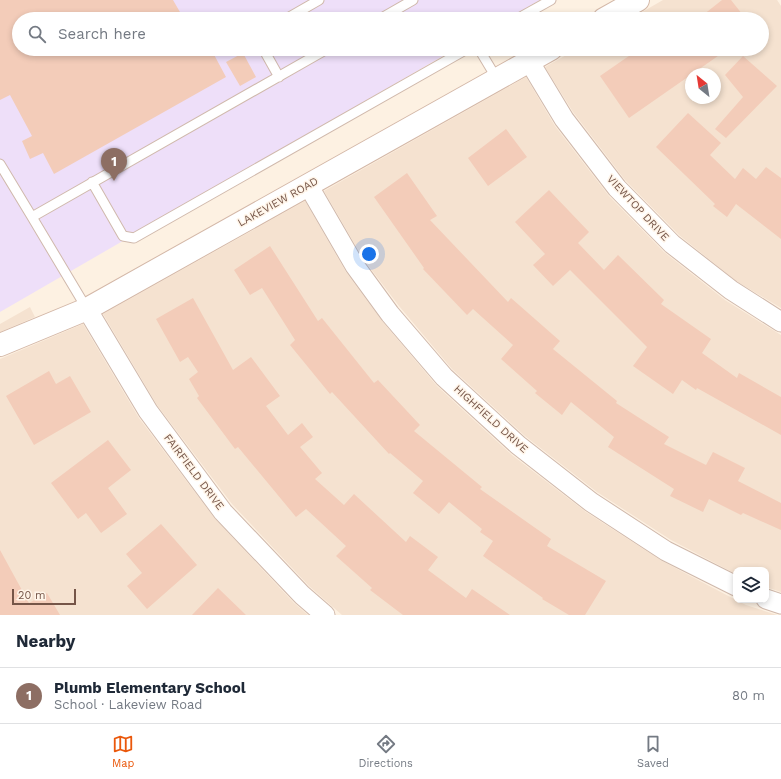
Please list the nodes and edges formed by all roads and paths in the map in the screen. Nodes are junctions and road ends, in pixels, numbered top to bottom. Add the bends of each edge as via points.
1 (319, 0) edge
2 (413, 0) edge
3 (551, 0) edge
4 (638, 0) edge
5 (298, 12) edge
6 (392, 12) edge
7 (530, 12) edge
8 (612, 12) edge
9 (267, 56) edge
10 (315, 56) edge
11 (455, 56) edge
12 (483, 56) edge
13 (538, 56) edge
14 (529, 61) junction
15 (279, 77) junction
16 (497, 79) junction
17 (0, 164) edge
18 (92, 182) junction
19 (308, 186) junction
20 (32, 217) junction
21 (87, 309) junction
22 (781, 322) edge
23 (0, 346) edge
24 (733, 584) edge
25 (769, 600) edge
26 (781, 604) edge
27 (325, 615) edge

1 - 5 lane
2 - 6 lane
3 - 7 lane
4 - 8 street
9 - 15 lane
10 - 15 lane
11 - 18 lane via 134,238 123,236
12 - 16 lane
13 - 14 street, LAKEVIEW ROAD
14 - 16 street, LAKEVIEW ROAD
14 - 22 street, VIEWTOP DRIVE via 564,119 617,188 672,244 731,290
15 - 18 lane
16 - 19 street, LAKEVIEW ROAD
17 - 20 lane
18 - 20 lane
19 - 21 street, LAKEVIEW ROAD
19 - 24 street, HIGHFIELD DRIVE via 355,266 390,314 444,377 518,446 592,502 666,550
20 - 21 lane
21 - 23 street, LAKEVIEW ROAD
21 - 27 street, FAIRFIELD DRIVE via 148,411 223,512 302,595
25 - 26 street

